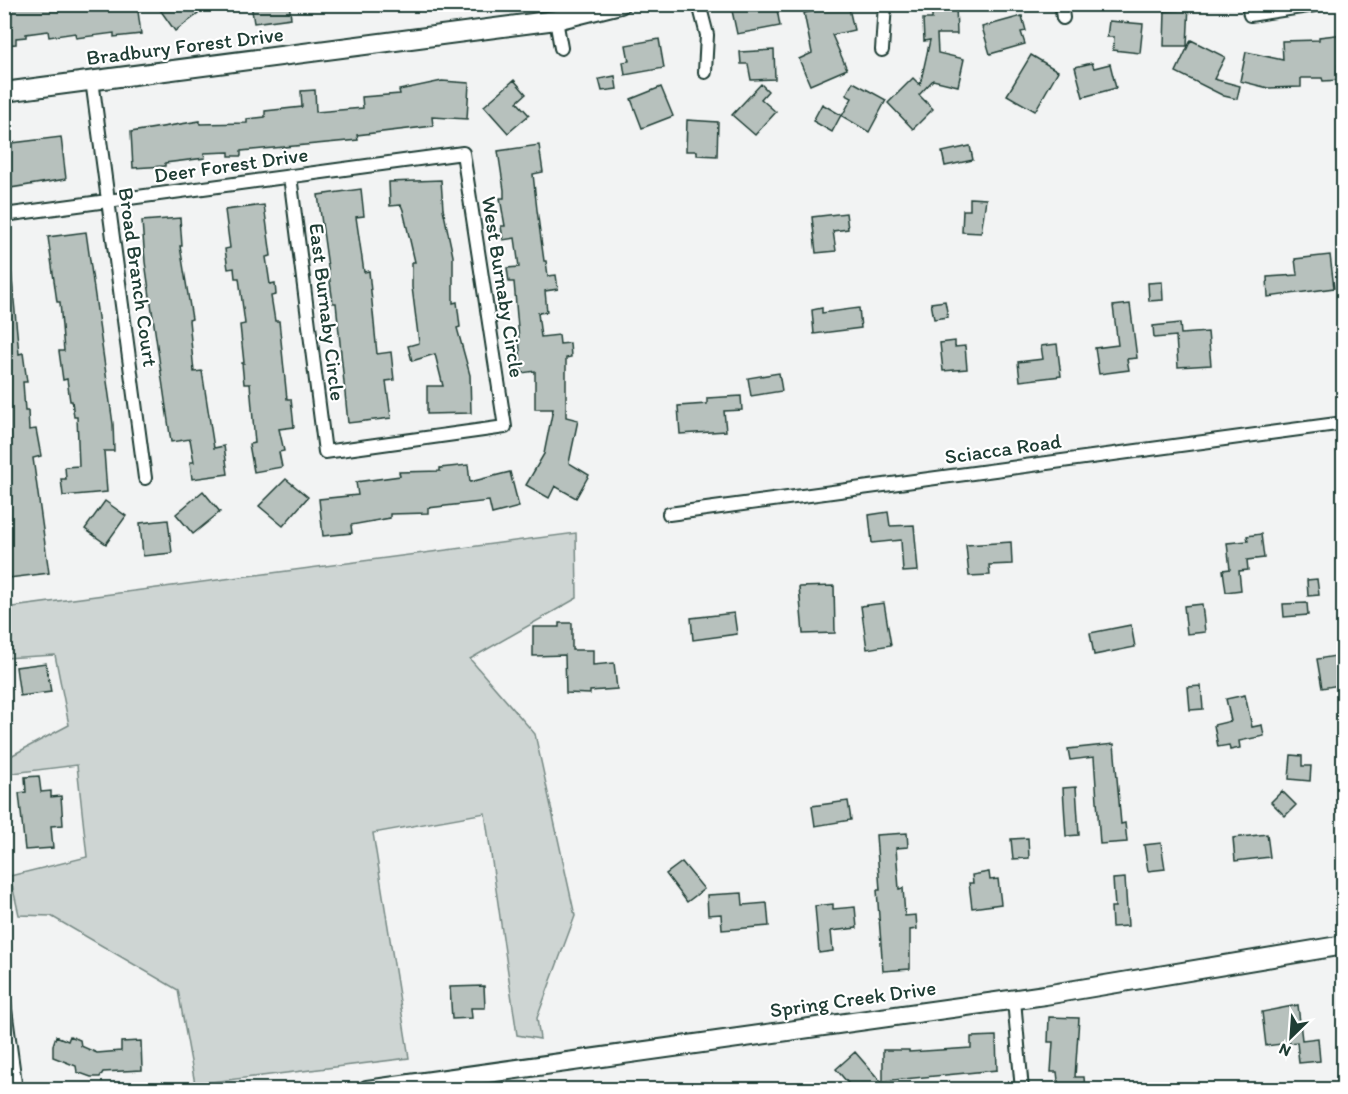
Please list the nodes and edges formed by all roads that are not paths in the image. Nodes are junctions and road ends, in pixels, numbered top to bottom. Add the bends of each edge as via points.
1 (620, 4) edge
2 (699, 4) edge
3 (885, 4) edge
4 (1061, 4) edge
5 (1321, 4) edge
6 (1249, 10) edge
7 (1063, 18) dead end
8 (556, 20) junction
9 (561, 48) dead end
10 (882, 50) dead end
11 (705, 72) dead end
12 (92, 81) junction
13 (4, 92) edge
14 (463, 153) joint
15 (290, 176) junction
16 (108, 201) junction
17 (4, 215) edge
18 (1344, 423) edge
19 (325, 452) joint
20 (145, 478) dead end
21 (669, 514) dead end
22 (1344, 945) edge
23 (1014, 1000) junction
24 (4, 1002) edge
25 (16, 1089) edge
26 (367, 1089) edge
27 (1022, 1089) edge

1 - 8 street, Bradbury Forest Drive
2 - 11 street via 707,35
3 - 10 street
4 - 7 street
5 - 6 street
8 - 9 street
8 - 12 street, Bradbury Forest Drive
12 - 13 street, Bradbury Forest Drive
12 - 16 street, Broad Branch Court
14 - 15 street, Deer Forest Drive
14 - 19 street, West Burnaby Circle via 505,427
15 - 16 street, Deer Forest Drive
15 - 19 street, East Burnaby Circle
16 - 17 street, Deer Forest Drive
16 - 20 street, Broad Branch Court
18 - 21 street, Sciacca Road
22 - 23 street, Spring Creek Drive
23 - 26 street, Spring Creek Drive
23 - 27 street
24 - 25 street

